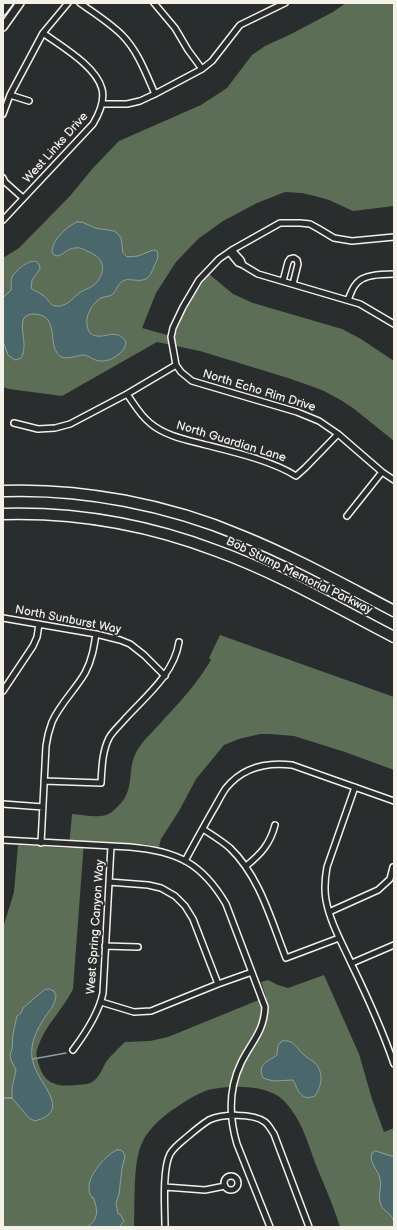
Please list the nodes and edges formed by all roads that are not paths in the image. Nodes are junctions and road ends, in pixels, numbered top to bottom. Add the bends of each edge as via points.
1 (9, 3) edge
2 (20, 3) edge
3 (68, 3) edge
4 (80, 3) edge
5 (154, 3) edge
6 (285, 3) edge
7 (3, 11) edge
8 (4, 23) edge
9 (43, 34) junction
10 (202, 69) junction
11 (10, 94) junction
12 (155, 94) junction
13 (29, 101) dead end
14 (102, 104) junction
15 (3, 114) edge
16 (3, 178) edge
17 (23, 198) junction
18 (3, 220) edge
19 (394, 237) edge
20 (230, 251) junction
21 (394, 274) edge
22 (283, 282) junction
23 (293, 284) junction
24 (348, 300) junction
25 (394, 324) edge
26 (176, 365) junction
27 (127, 394) junction
28 (14, 423) dead end
29 (338, 434) junction
30 (382, 472) junction
31 (394, 480) edge
32 (3, 491) edge
33 (3, 514) edge
34 (347, 516) dead end
35 (394, 611) edge
36 (3, 618) edge
37 (39, 624) junction
38 (96, 634) junction
39 (394, 637) edge
40 (179, 642) dead end
41 (165, 676) junction
42 (5, 683) edge
43 (3, 691) edge
44 (44, 781) junction
45 (355, 787) junction
46 (394, 801) edge
47 (3, 804) edge
48 (43, 807) junction
49 (275, 825) dead end
50 (203, 829) junction
51 (3, 840) edge
52 (41, 842) junction
53 (111, 846) junction
54 (185, 860) junction
55 (246, 866) junction
56 (393, 867) edge
57 (109, 882) junction
58 (329, 912) junction
59 (339, 938) junction
60 (394, 945) edge
61 (105, 946) junction
62 (138, 947) dead end
63 (352, 963) junction
64 (252, 972) junction
65 (218, 984) junction
66 (101, 1002) junction
67 (73, 1050) dead end
68 (394, 1064) edge
69 (231, 1116) junction
70 (225, 1186) dead end
71 (165, 1187) junction
72 (165, 1227) edge
73 (270, 1227) edge
74 (309, 1227) edge

1 - 7 street
2 - 8 street
3 - 9 street
4 - 12 street via 123,36 138,57
5 - 10 street via 175,28
6 - 10 street via 240,25 212,61
9 - 11 street
9 - 14 street via 86,65 96,76 102,89
10 - 12 street
11 - 13 street
11 - 15 street
12 - 14 street via 127,104
14 - 17 street, West Links Drive via 93,124
16 - 17 street
17 - 18 street, West Links Drive
19 - 20 street via 352,241 334,238 310,224 280,223
20 - 22 street via 238,263 258,274
20 - 26 street via 199,280 175,323 170,337
21 - 24 street via 360,280
22 - 23 street
22 - 23 street via 288,262 294,258 298,264
23 - 24 street
24 - 25 street via 360,304
26 - 27 street
26 - 29 street, North Echo Rim Drive via 192,381 297,412 319,421
27 - 28 street via 70,424 55,428 38,429
27 - 29 street, North Guardian Lane via 137,409 164,433 271,464 296,476
29 - 30 street, North Echo Rim Drive
30 - 31 street, North Echo Rim Drive
30 - 34 street
32 - 35 highway, Bob Stump Memorial Parkway via 51,492 106,498 191,518 273,549
33 - 39 highway, Bob Stump Memorial Parkway via 105,521 187,540 255,566
36 - 37 street, North Sunburst Way
37 - 38 street, North Sunburst Way
37 - 42 street via 33,646
38 - 41 street, North Sunburst Way via 130,644
38 - 44 street via 94,651 85,672 52,723 46,746
40 - 41 street via 173,663
41 - 44 street via 110,737 105,746 101,783
42 - 43 street
44 - 48 street
45 - 46 street
45 - 50 street via 292,765 280,763 259,766 243,772 230,783
45 - 58 street via 327,867 325,879
47 - 48 street
48 - 52 street
49 - 55 street via 267,846
50 - 54 street
50 - 55 street via 230,848
51 - 52 street
52 - 53 street
53 - 54 street via 149,849
53 - 57 street, West Spring Canyon Way
54 - 64 street via 204,874 219,891
55 - 59 street via 260,891 286,958
56 - 58 street via 390,879 378,890
57 - 61 street, West Spring Canyon Way
57 - 65 street via 148,884 175,896 193,919
58 - 59 street
59 - 63 street
60 - 63 street
61 - 62 street
61 - 66 street, West Spring Canyon Way
63 - 68 street
64 - 65 street
64 - 69 street via 265,1007 264,1019 237,1073
65 - 66 street via 151,1011 134,1012
66 - 67 street, West Spring Canyon Way
69 - 71 street via 210,1120 174,1149 167,1162
69 - 73 street via 237,1144
69 - 74 street via 254,1117 265,1122 270,1128
70 - 71 street via 205,1190
71 - 72 street

